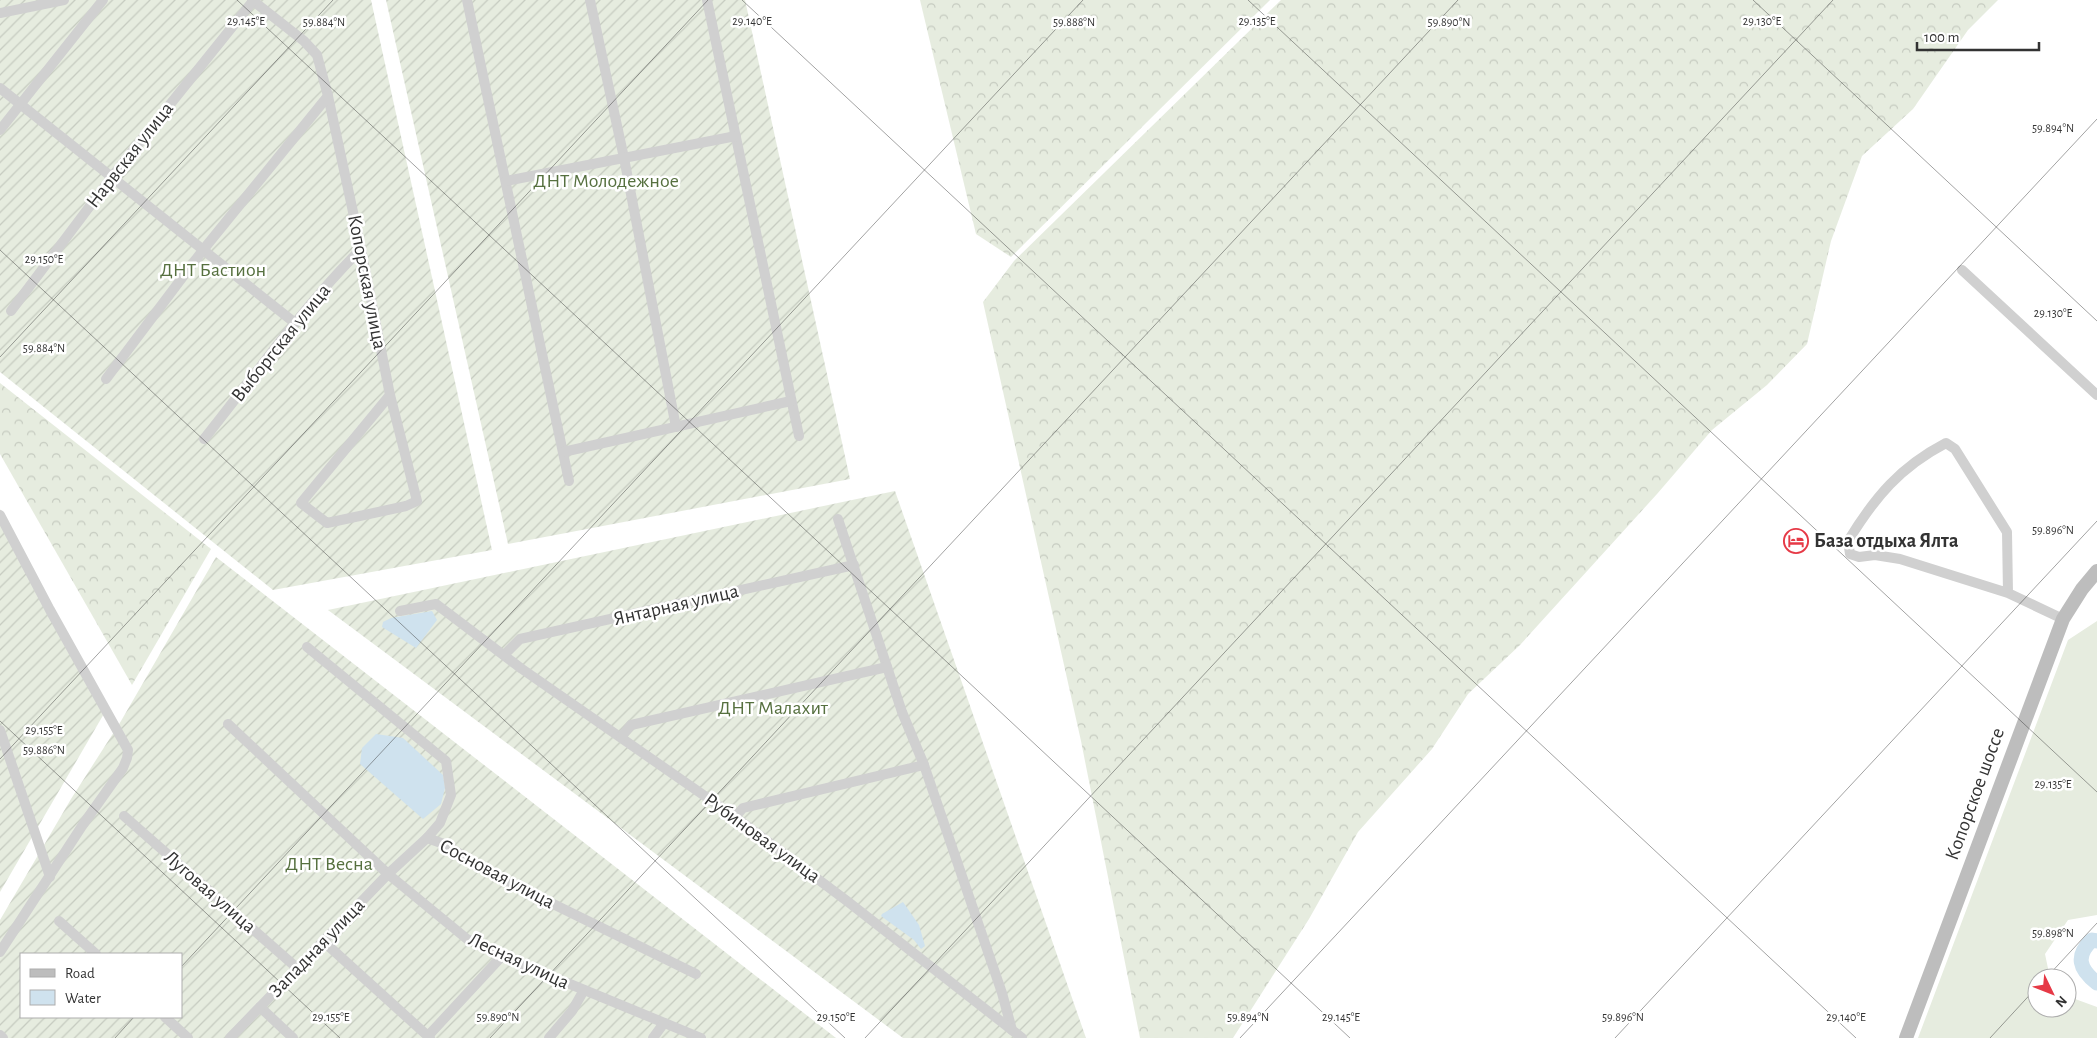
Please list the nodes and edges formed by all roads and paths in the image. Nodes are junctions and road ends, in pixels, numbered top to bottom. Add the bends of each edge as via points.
1 (64, 0) edge
2 (102, 0) edge
3 (253, 0) edge
4 (467, 0) edge
5 (590, 0) edge
6 (707, 0) edge
7 (0, 13) edge
8 (0, 88) edge
9 (328, 96) junction
10 (21, 104) junction
11 (0, 130) edge
12 (736, 136) junction
13 (624, 158) junction
14 (111, 178) junction
15 (506, 181) junction
16 (361, 249) junction
17 (203, 250) junction
18 (1962, 270) dead end
19 (11, 311) dead end
20 (295, 324) junction
21 (106, 379) dead end
22 (2095, 390) edge
23 (390, 395) junction
24 (792, 401) junction
25 (676, 427) junction
26 (799, 436) dead end
27 (204, 439) dead end
28 (563, 452) junction
29 (569, 480) dead end
30 (0, 515) edge
31 (838, 519) dead end
32 (854, 565) junction
33 (2097, 571) edge
34 (2008, 593) junction
35 (400, 611) dead end
36 (2063, 619) junction
37 (307, 647) dead end
38 (504, 655) junction
39 (887, 667) junction
40 (228, 724) dead end
41 (0, 730) edge
42 (621, 737) junction
43 (924, 765) junction
44 (124, 816) dead end
45 (735, 817) junction
46 (427, 838) junction
47 (388, 874) junction
48 (50, 877) junction
49 (59, 921) dead end
50 (323, 941) junction
51 (0, 952) edge
52 (95, 953) edge
53 (502, 956) junction
54 (297, 968) junction
55 (696, 974) dead end
56 (584, 990) junction
57 (260, 1007) junction
58 (166, 1018) edge
59 (664, 1023) junction
60 (1012, 1030) junction
61 (0, 1035) edge
62 (429, 1037) edge
63 (3, 1038) edge
64 (188, 1038) edge
65 (230, 1038) edge
66 (294, 1038) edge
67 (549, 1038) edge
68 (653, 1038) edge
69 (701, 1038) edge
70 (1022, 1038) edge
71 (1906, 1038) edge

1 - 7 street
2 - 10 street
3 - 9 street, Копорская улица via 317,55
3 - 14 street, Нарвская улица
4 - 15 street
5 - 13 street
6 - 12 street
8 - 10 street
9 - 16 street, Копорская улица
9 - 17 street
10 - 11 street
10 - 14 street
12 - 13 street
12 - 24 street
13 - 15 street
13 - 25 street
14 - 17 street
14 - 19 street, Нарвская улица
15 - 28 street
16 - 20 street, Выборгская улица
16 - 23 street, Копорская улица
17 - 20 street
17 - 21 street
18 - 22 street
20 - 27 street, Выборгская улица
23 - 23 street, Копорская улица via 417,501 327,524 301,503
24 - 25 street
24 - 26 street
25 - 28 street
28 - 29 street
30 - 48 street via 128,750 123,768
31 - 32 street
32 - 38 street, Янтарная улица via 520,639
32 - 39 street
33 - 36 main road, Копорское шоссе
34 - 34 street via 1900,559 1875,555 1859,557 1850,554 1848,541 1860,520 1892,480 1946,442 1955,450 2007,532
34 - 36 street
35 - 38 street, Рубиновая улица via 436,604
36 - 71 main road, Копорское шоссе
37 - 46 street, Сосновая улица via 446,762 451,795 440,823
38 - 42 street, Рубиновая улица
39 - 42 street via 631,726
39 - 43 street
40 - 47 street, Лесная улица
41 - 48 street
42 - 45 street, Рубиновая улица
43 - 45 street via 743,808
43 - 60 street
44 - 54 street, Луговая улица
45 - 60 street, Рубиновая улица
46 - 47 street, Западная улица
46 - 55 street, Сосновая улица via 444,844 498,877
47 - 50 street, Западная улица
47 - 53 street, Лесная улица via 467,939
48 - 51 street
49 - 52 street
50 - 54 street, Западная улица
50 - 62 street
53 - 56 street, Лесная улица
53 - 62 street
54 - 57 street, Западная улица
56 - 59 street, Лесная улица
56 - 67 street via 572,1011
57 - 65 street, Западная улица
57 - 66 street
58 - 64 street
59 - 68 street
59 - 69 street, Лесная улица
60 - 70 street, Рубиновая улица
61 - 63 street

